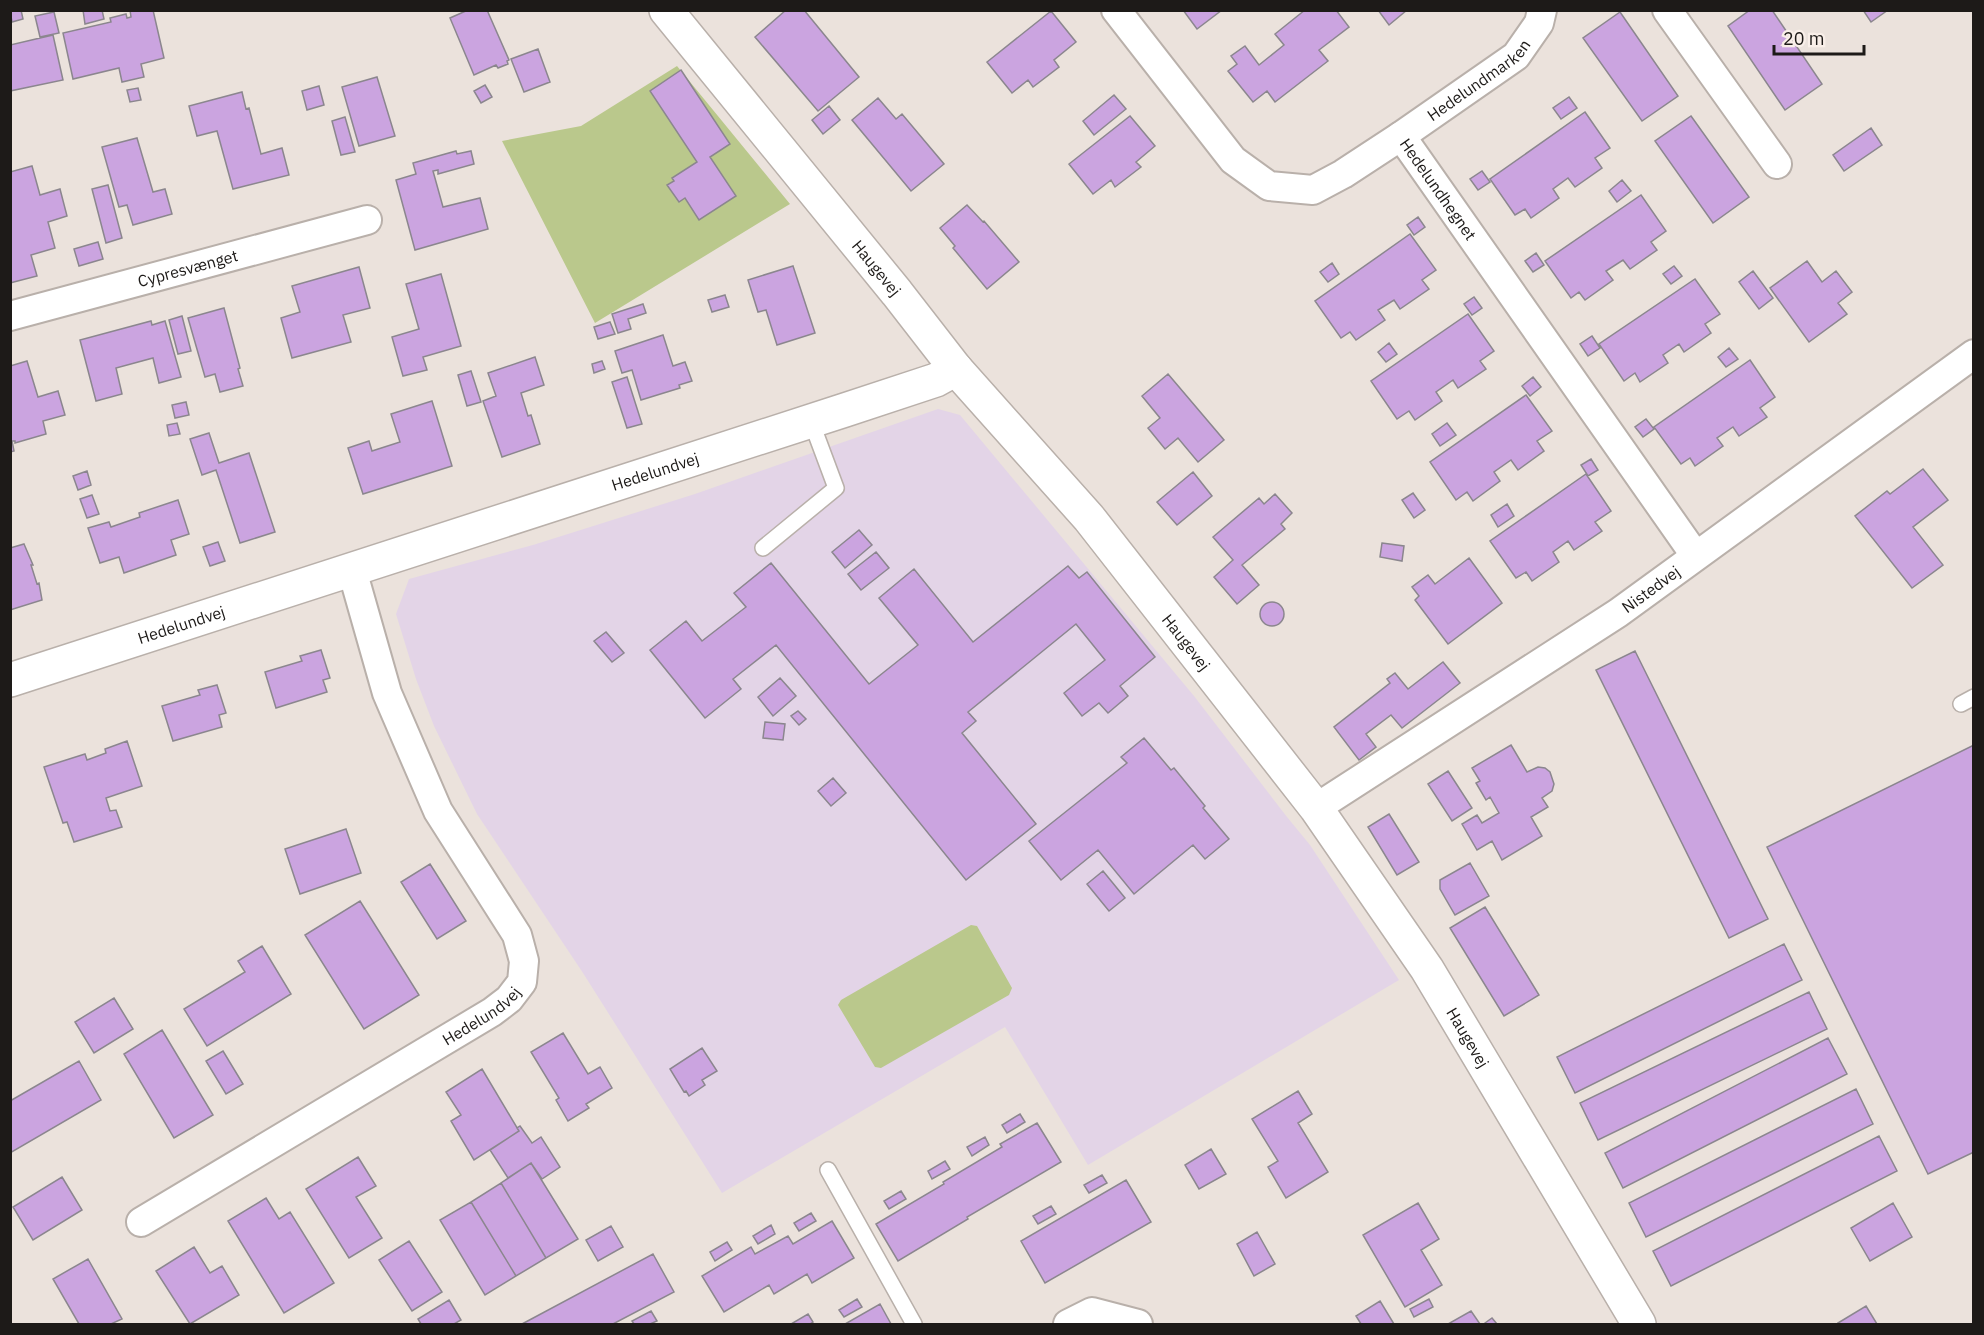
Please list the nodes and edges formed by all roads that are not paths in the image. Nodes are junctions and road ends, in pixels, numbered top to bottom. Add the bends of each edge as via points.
1 (666, 10) edge
2 (1116, 10) edge
3 (1542, 10) edge
4 (1667, 10) edge
5 (1401, 136) junction
6 (1777, 164) dead end
7 (367, 220) dead end
8 (10, 316) edge
9 (1974, 354) edge
10 (956, 369) junction
11 (811, 421) junction
12 (763, 548) dead end
13 (1695, 555) junction
14 (352, 570) junction
15 (10, 681) edge
16 (1316, 808) junction
17 (828, 1170) dead end
18 (141, 1222) dead end
19 (914, 1324) edge
20 (1068, 1324) edge
21 (1138, 1324) edge
22 (1639, 1324) edge

1 - 10 street, Haugevej
2 - 5 street, Hedelundhegnet via 1233,160 1269,186 1313,190
3 - 5 street, Hedelundmarken via 1539,23 1515,56
4 - 6 street
5 - 13 street, Hedelundhegnet
7 - 8 street, Cypresvænget
9 - 13 street, Nistedvej
10 - 11 street, Hedelundvej via 936,380
10 - 16 street, Haugevej via 1089,518
11 - 12 lane via 836,488
11 - 14 street, Hedelundvej
13 - 16 street, Nistedvej via 1618,613
14 - 15 street, Hedelundvej
14 - 18 street, Hedelundvej via 387,693 438,811 517,935 524,961 522,982 492,1012
16 - 22 street, Haugevej via 1426,969
17 - 19 lane
20 - 21 street via 1092,1312

